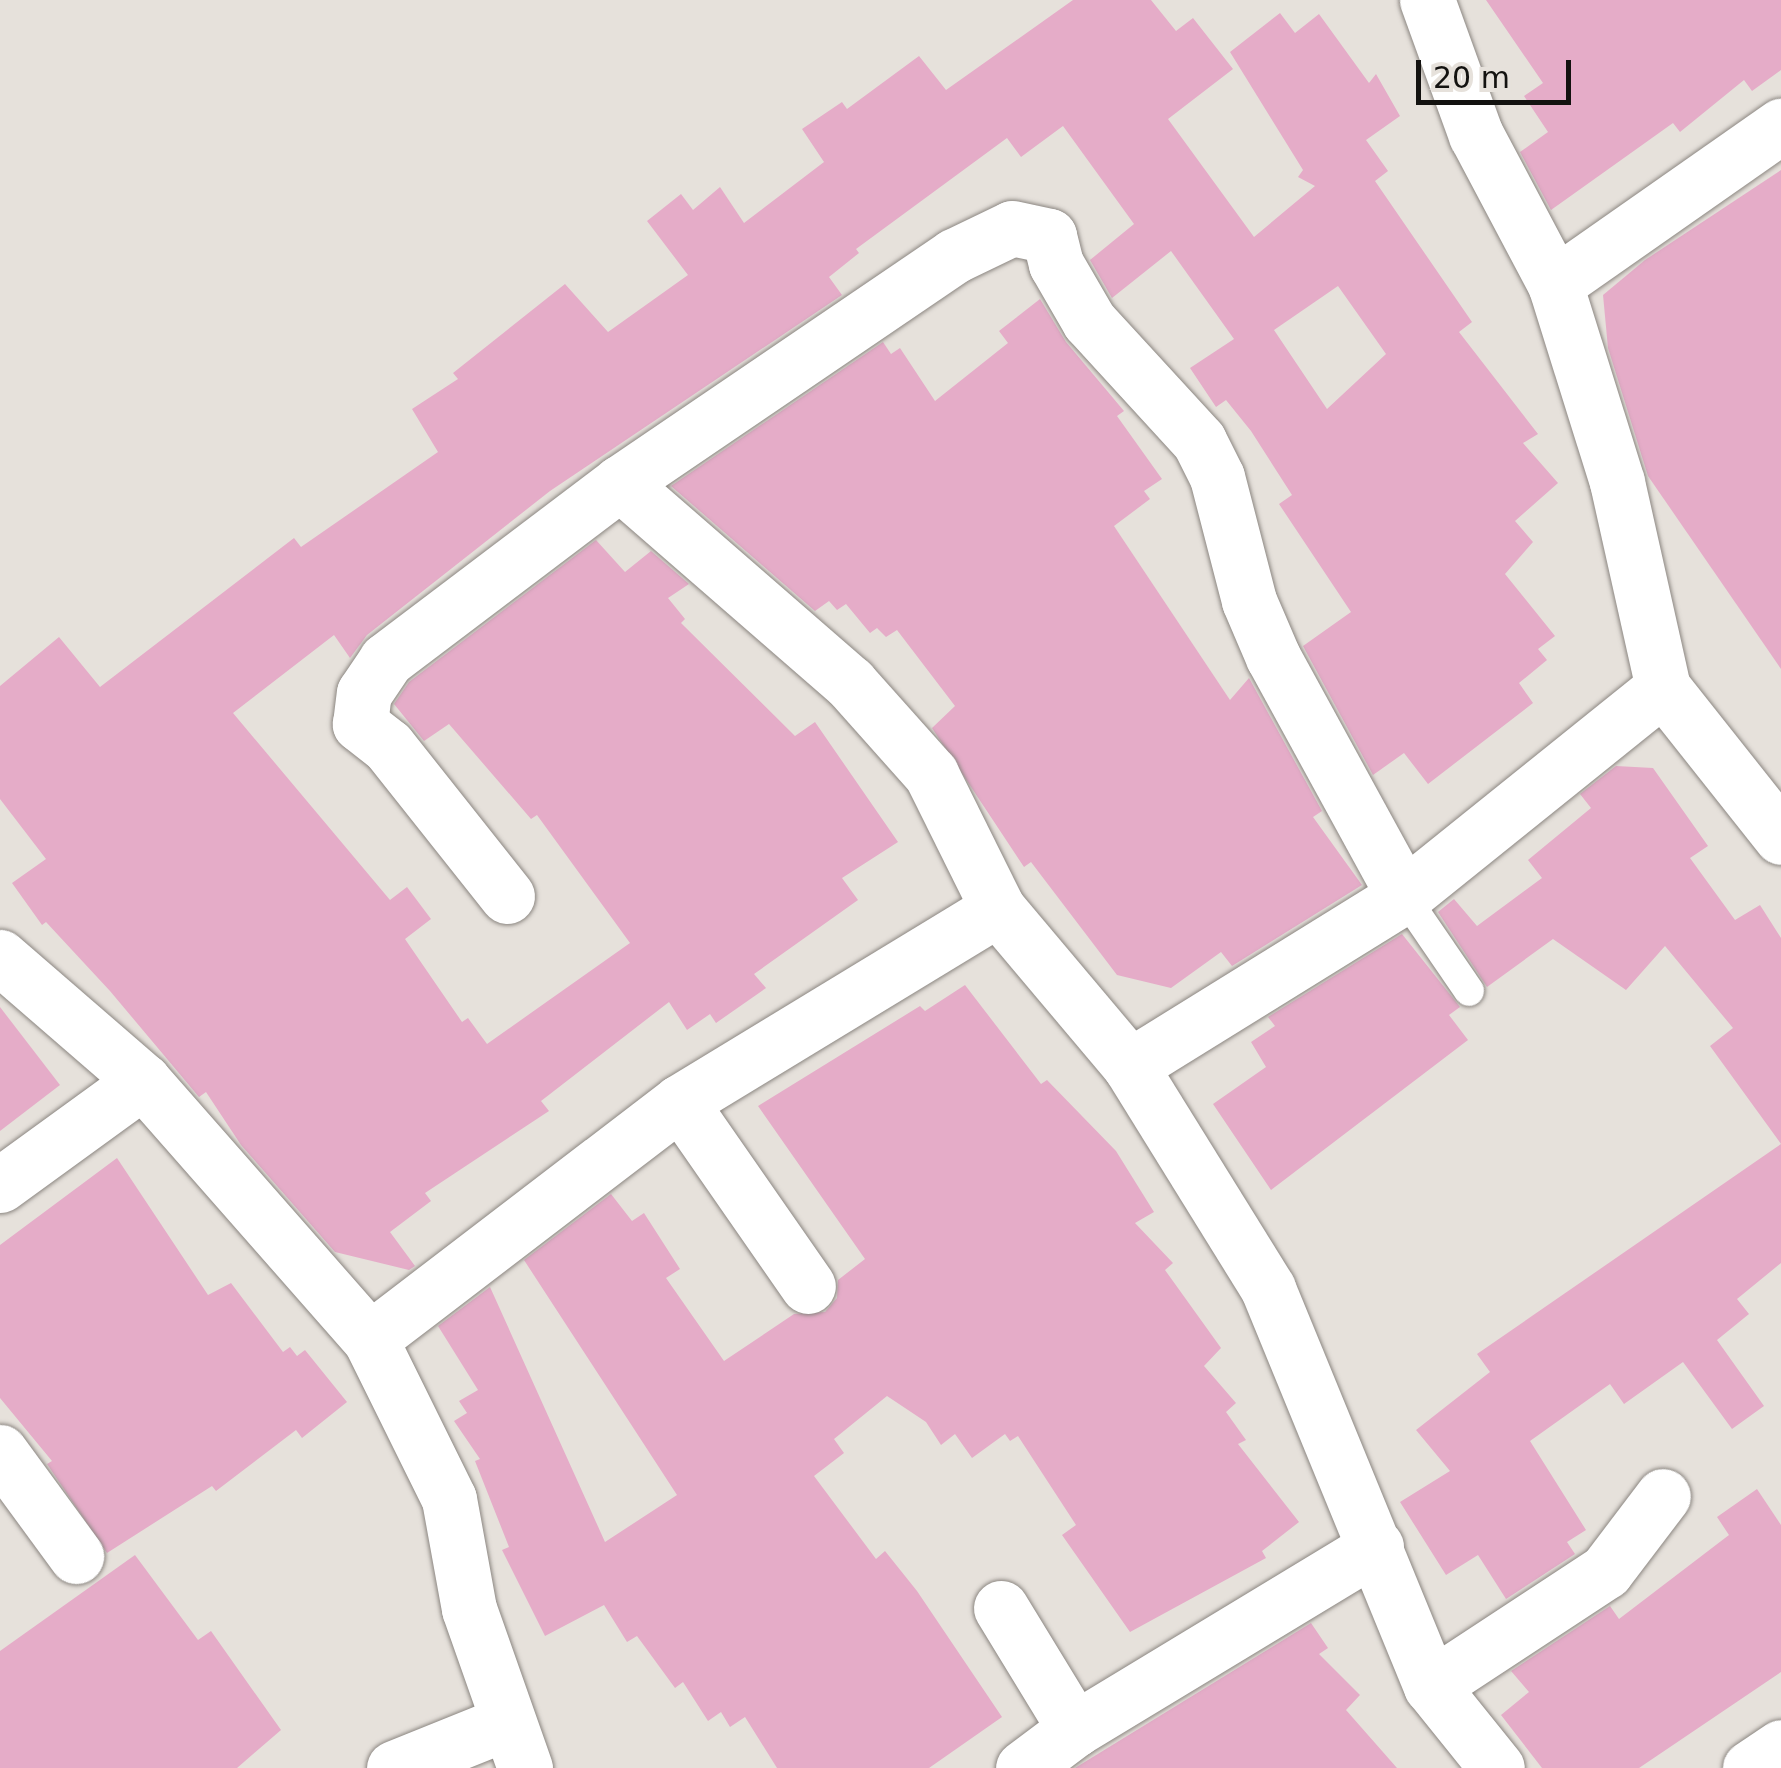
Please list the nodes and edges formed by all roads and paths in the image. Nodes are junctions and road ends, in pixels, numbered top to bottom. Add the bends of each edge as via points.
1 (1427, 0) edge
2 (1781, 126) edge
3 (1555, 284) junction
4 (620, 483) junction
5 (1663, 688) junction
6 (1781, 837) edge
7 (507, 896) dead end
8 (1404, 896) junction
9 (998, 909) junction
10 (0, 958) edge
11 (1468, 992) dead end
12 (1130, 1066) junction
13 (143, 1081) junction
14 (680, 1102) junction
15 (0, 1185) edge
16 (808, 1286) dead end
17 (370, 1339) junction
18 (0, 1452) edge
19 (1663, 1496) dead end
20 (1376, 1547) junction
21 (76, 1556) dead end
22 (1001, 1608) dead end
23 (1431, 1686) junction
24 (1075, 1729) junction
25 (516, 1746) edge
26 (1781, 1746) edge
27 (394, 1768) edge
28 (1022, 1768) edge
29 (1497, 1768) edge
30 (1750, 1768) edge

1 - 3 street via 1476,134
2 - 3 street
3 - 5 street via 1617,482
4 - 7 street via 386,660 364,692 360,724 388,746
4 - 8 street via 994,232 1032,229 1049,236 1056,264 1088,322 1199,441 1217,477 1249,601 1272,657
4 - 9 street via 850,683 930,774
5 - 6 street
5 - 8 street
8 - 11 lane
8 - 12 street
9 - 12 street
9 - 14 street
10 - 13 street
12 - 20 street via 1268,1289
13 - 15 street
13 - 17 street
14 - 16 street
14 - 17 street
17 - 25 street via 449,1499 469,1609
18 - 21 street
19 - 23 street via 1606,1572
20 - 23 street
20 - 24 street
22 - 24 street
23 - 29 street
24 - 28 street
25 - 27 street
26 - 30 street

